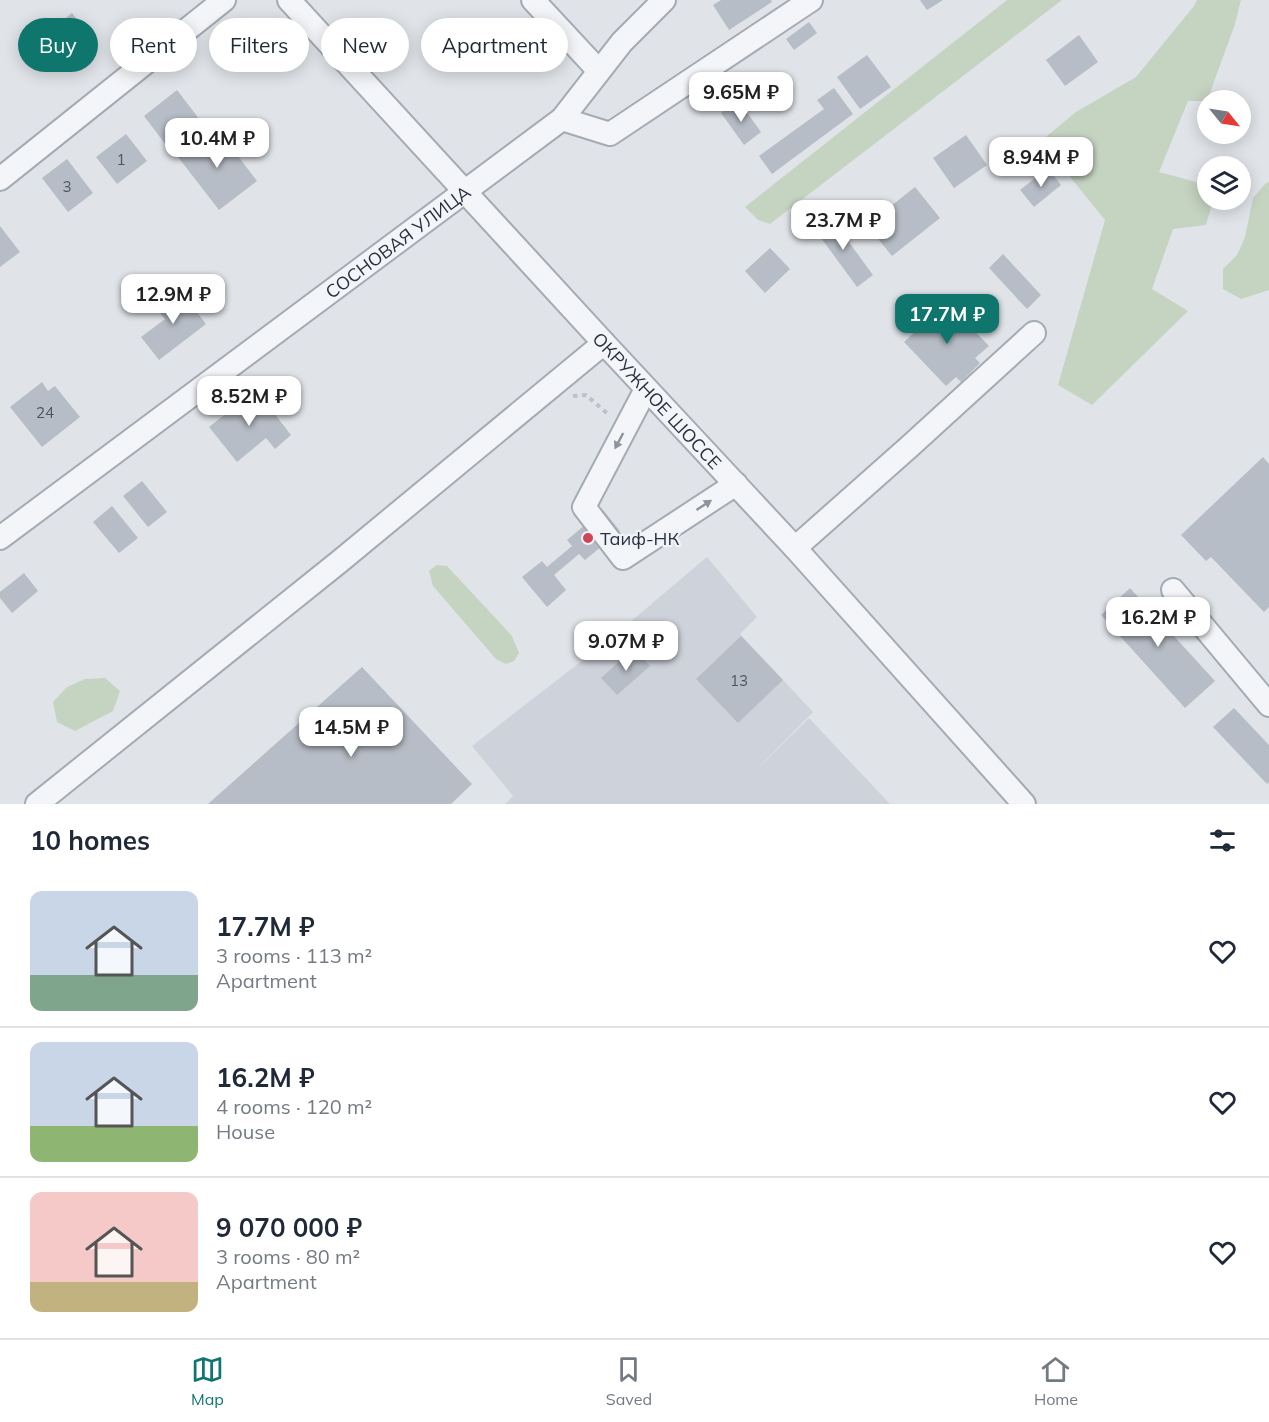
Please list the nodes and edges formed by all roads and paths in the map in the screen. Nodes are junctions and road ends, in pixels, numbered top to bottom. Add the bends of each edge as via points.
1 (224, 0) edge
2 (289, 0) edge
3 (533, 0) edge
4 (664, 0) edge
5 (811, 0) edge
6 (599, 71) junction
7 (562, 119) junction
8 (0, 179) edge
9 (465, 192) junction
10 (1034, 333) dead end
11 (604, 344) junction
12 (646, 389) junction
13 (736, 484) junction
14 (0, 538) edge
15 (795, 548) junction
16 (1173, 591) dead end
17 (1269, 705) edge
18 (37, 804) edge
19 (1024, 804) edge

1 - 8 street
2 - 9 street, ОКРУЖНОЕ ШОССЕ
3 - 6 street
4 - 6 street, СОСНОВАЯ УЛИЦА
5 - 7 street via 610,134
6 - 7 street, СОСНОВАЯ УЛИЦА
7 - 9 street, СОСНОВАЯ УЛИЦА
9 - 11 street, ОКРУЖНОЕ ШОССЕ
9 - 14 street, СОСНОВАЯ УЛИЦА
10 - 15 street
11 - 12 street, ОКРУЖНОЕ ШОССЕ
11 - 18 street
12 - 13 street, ОКРУЖНОЕ ШОССЕ
12 -> 13 street via 584,507 623,558
13 - 15 street, ОКРУЖНОЕ ШОССЕ
15 - 19 street, ОКРУЖНОЕ ШОССЕ
16 - 17 street

